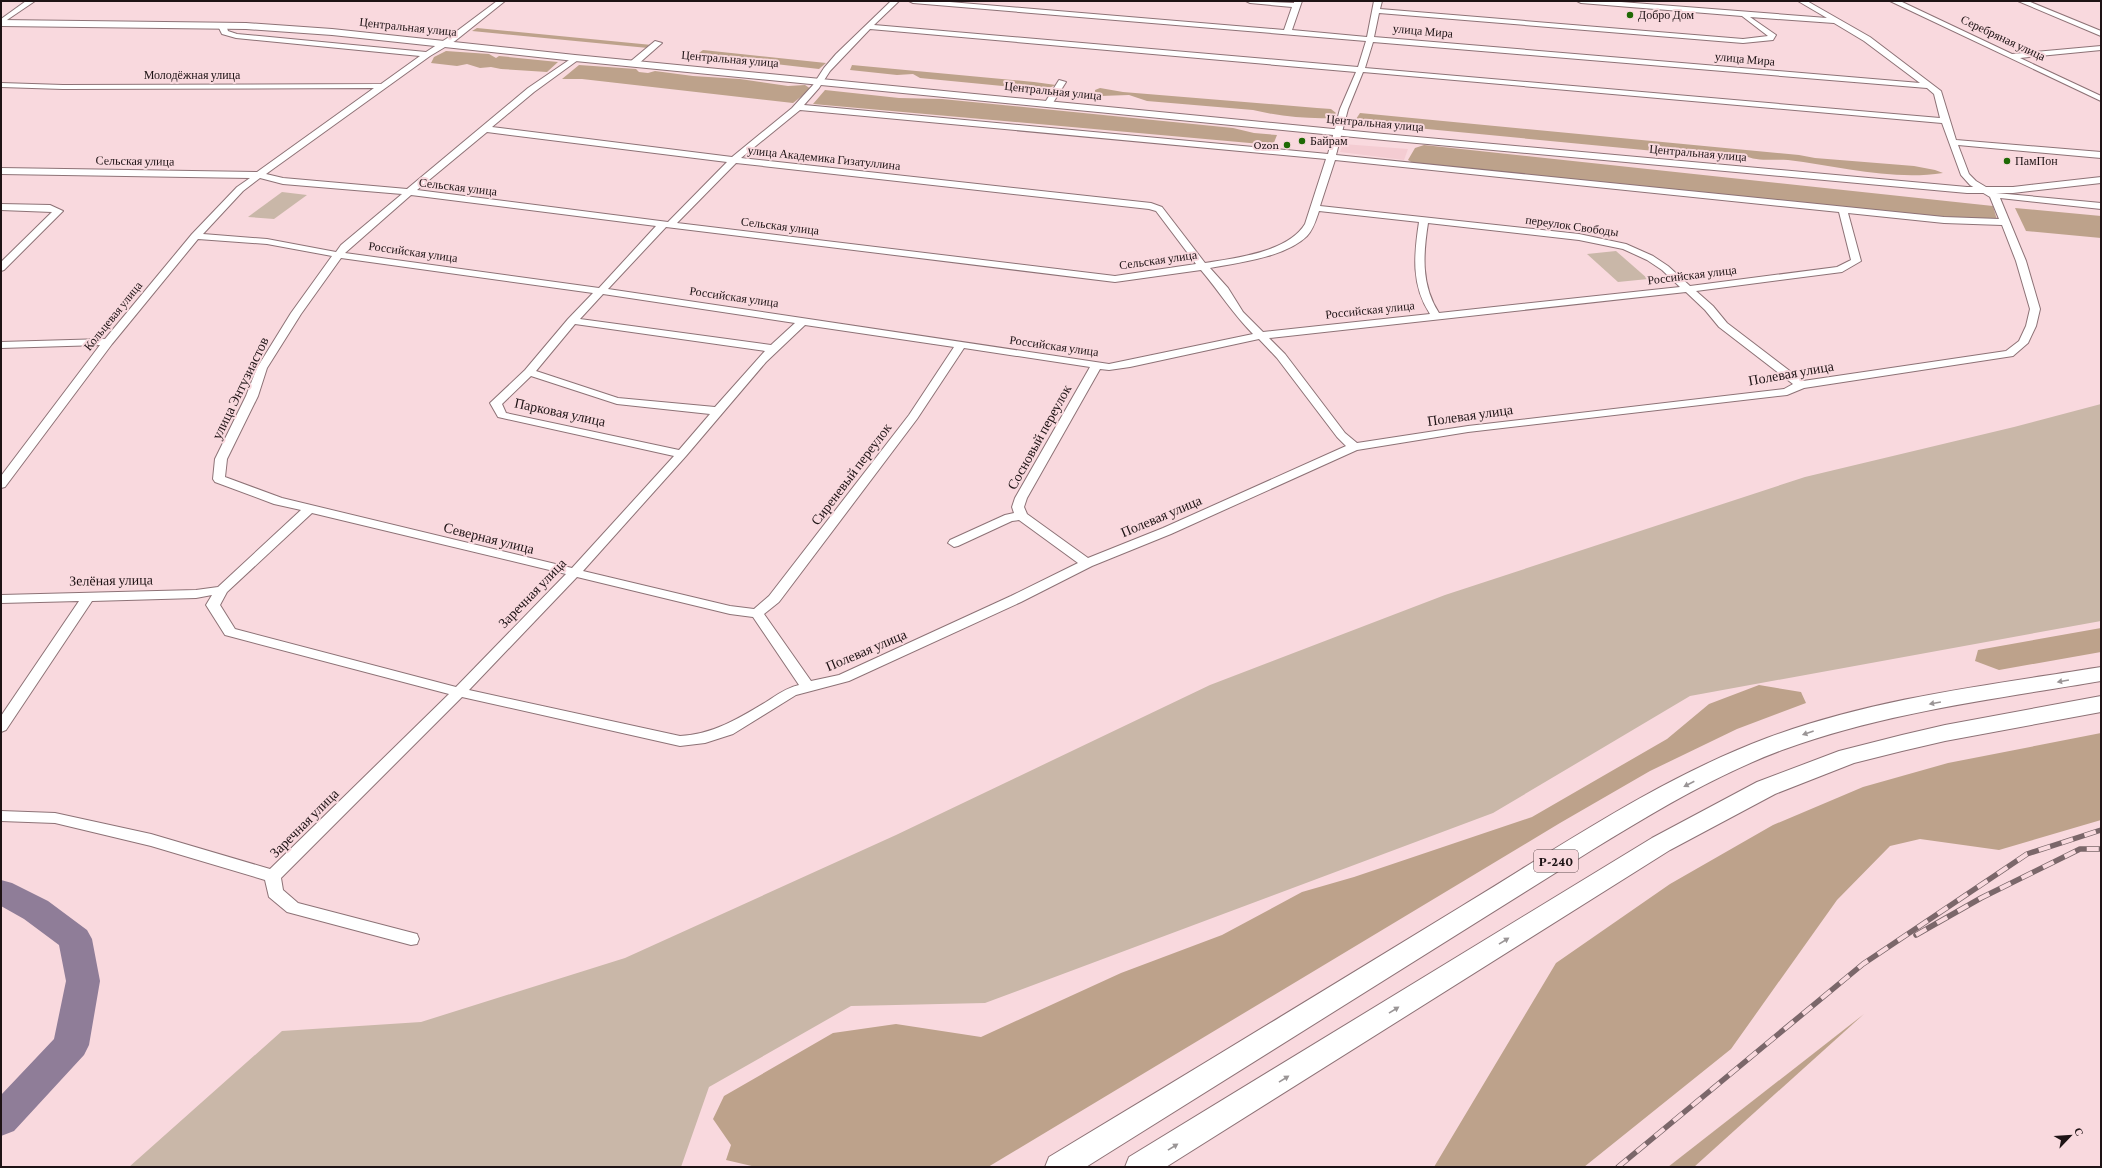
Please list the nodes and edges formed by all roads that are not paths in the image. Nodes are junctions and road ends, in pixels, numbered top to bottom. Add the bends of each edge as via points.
1 (31, 1) edge
2 (500, 1) edge
3 (895, 1) edge
4 (913, 1) edge
5 (1250, 1) edge
6 (1378, 1) edge
7 (1581, 1) edge
8 (1802, 1) edge
9 (1894, 1) edge
10 (2022, 1) edge
11 (1297, 3) edge
12 (1376, 11) junction
13 (1746, 14) junction
14 (1836, 21) junction
15 (1, 22) edge
16 (226, 26) junction
17 (869, 27) junction
18 (1287, 33) junction
19 (2101, 34) edge
20 (1370, 38) junction
21 (658, 43) dead end
22 (443, 44) junction
23 (2101, 48) edge
24 (427, 54) junction
25 (2013, 56) junction
26 (575, 58) junction
27 (634, 64) junction
28 (1361, 70) junction
29 (822, 80) junction
30 (1062, 82) dead end
31 (1, 86) edge
32 (383, 86) junction
33 (1930, 86) junction
34 (2101, 99) edge
35 (1048, 104) junction
36 (796, 107) junction
37 (1945, 121) junction
38 (486, 129) junction
39 (1339, 132) junction
40 (1953, 142) junction
41 (2101, 155) edge
42 (1331, 157) junction
43 (734, 160) junction
44 (1, 171) edge
45 (257, 175) junction
46 (2101, 180) edge
47 (2028, 189) junction
48 (408, 192) junction
49 (1990, 193) junction
50 (2045, 200) junction
51 (2101, 206) edge
52 (1, 207) edge
53 (1315, 208) junction
54 (1843, 210) junction
55 (1424, 221) junction
56 (2003, 222) junction
57 (666, 224) junction
58 (195, 236) junction
59 (338, 255) junction
60 (1204, 265) junction
61 (1, 268) edge
62 (1688, 289) junction
63 (602, 291) junction
64 (1436, 316) junction
65 (572, 321) junction
66 (803, 321) junction
67 (1260, 336) junction
68 (108, 342) junction
69 (1, 345) edge
70 (962, 345) junction
71 (774, 349) junction
72 (1096, 366) junction
73 (529, 372) junction
74 (1800, 385) junction
75 (718, 411) junction
76 (1354, 447) junction
77 (682, 454) junction
78 (219, 479) joint
79 (1, 484) edge
80 (309, 509) junction
81 (1021, 516) junction
82 (954, 543) dead end
83 (1087, 563) junction
84 (574, 573) junction
85 (222, 590) junction
86 (88, 597) junction
87 (1, 599) edge
88 (757, 614) junction
89 (2101, 674) edge
90 (807, 686) junction
91 (460, 692) junction
92 (2101, 704) edge
93 (1, 727) edge
94 (1, 816) edge
95 (273, 876) junction
96 (411, 939) dead end
97 (1060, 1167) edge
98 (1140, 1167) edge

1 - 15 street
2 - 22 street, Кольцевая улица
3 - 17 street, Парковая улица
4 - 18 street, улица Мира
5 - 11 street
6 - 12 street, Сельская улица
7 - 13 street via 1722,9
8 - 14 street
9 - 25 street, Серебряная улица
10 - 19 street
11 - 18 street
12 - 13 street via 1743,41 1772,36 1746,17
12 - 20 street, Сельская улица
13 - 14 street
14 - 33 street via 1867,39
15 - 16 street, Центральная улица
16 - 22 street, Центральная улица via 332,32
16 - 24 street via 225,32 236,36
17 - 28 street
17 - 29 street, Парковая улица via 839,56 824,73
18 - 20 street, улица Мира
20 - 28 street, Сельская улица
20 - 33 street, улица Мира
21 - 27 street
22 - 24 street, Кольцевая улица
22 - 26 street, Центральная улица
23 - 25 street
24 - 32 street, Кольцевая улица
25 - 34 street, Серебряная улица
26 - 27 street, Центральная улица
26 - 38 street, улица Энтузиастов via 531,90
27 - 29 street, Центральная улица
28 - 37 street
28 - 39 street, Сельская улица via 1344,109
29 - 35 street, Центральная улица
29 - 36 street, Парковая улица
30 - 35 street
31 - 32 street, Молодёжная улица
32 - 45 street, Кольцевая улица
33 - 37 street via 1938,93
35 - 39 street, Центральная улица
36 - 42 street
36 - 43 street, Парковая улица
37 - 40 street
38 - 43 street, улица Академика Гизатуллина
38 - 48 street, улица Энтузиастов
39 - 42 street, Сельская улица
39 - 49 street, Центральная улица
40 - 41 street
40 - 49 street via 1965,175
42 - 53 street, Сельская улица
42 - 54 street
43 - 57 street, Парковая улица
43 - 60 street, улица Академика Гизатуллина via 1135,204 1159,209
44 - 45 street, Сельская улица
45 - 48 street, Сельская улица via 284,181
45 - 58 street, Кольцевая улица
46 - 47 street, Центральная улица
47 - 49 street, Центральная улица
47 - 50 street via 2031,195
48 - 57 street, Сельская улица
48 - 59 street, улица Энтузиастов
49 - 50 street
49 - 56 street, Полевая улица
50 - 51 street
52 - 61 street via 50,208 58,211
53 - 55 street, переулок Свободы
53 - 60 street, Сельская улица via 1304,234 1291,244 1256,256
54 - 56 street via 1944,220
54 - 62 street, Российская улица via 1856,262 1839,270
55 - 62 street, переулок Свободы via 1579,237 1613,243 1650,258
55 - 64 street via 1419,253 1419,275
56 - 74 street, Полевая улица via 2021,261 2036,309 2023,343 2009,354
57 - 60 street, Сельская улица via 1115,279
57 - 63 street, Парковая улица
58 - 59 street, Российская улица via 240,238 307,247
58 - 68 street, Кольцевая улица
59 - 63 street, Российская улица
59 - 78 street, улица Энтузиастов via 296,313 262,368 252,396 221,459
60 - 67 street via 1239,314
62 - 64 street, Российская улица
62 - 74 street, переулок Свободы via 1723,325
63 - 65 street, Парковая улица
63 - 66 street, Российская улица
64 - 67 street, Российская улица
65 - 71 street
65 - 73 street, Парковая улица
66 - 70 street, Российская улица
66 - 71 street, Заречная улица
67 - 72 street, Российская улица via 1130,364
67 - 76 street via 1281,356 1336,430
68 - 69 street
68 - 79 street, Кольцевая улица
70 - 72 street, Российская улица
70 - 88 street, Сиреневый переулок via 899,436 774,599
71 - 75 street, Заречная улица
72 - 81 street, Сосновый переулок via 1021,498 1018,507
73 - 75 street via 617,401
73 - 77 street, Парковая улица via 496,403 502,415
74 - 76 street, Полевая улица via 1787,392 1468,429
75 - 77 street, Заречная улица
76 - 83 street, Полевая улица via 1167,531
77 - 84 street, Заречная улица
78 - 80 street, Северная улица via 278,501
80 - 84 street, Северная улица
80 - 85 street
81 - 82 street via 1009,518
81 - 83 street
83 - 90 street, Полевая улица via 1016,599 844,678
84 - 88 street, Северная улица
84 - 91 street, Заречная улица
85 - 86 street, Зелёная улица via 196,594
85 - 91 street, Полевая улица via 213,605 230,632
86 - 87 street, Зелёная улица
86 - 93 street
88 - 90 street
89 -> 97 highway, Р-240 via 1872,716 1813,731 1730,763 1674,792 1551,864
90 - 91 street, Полевая улица via 789,693 730,729 698,741 680,740
91 - 95 street, Заречная улица
98 -> 92 highway, Р-240 via 1661,844 1766,788 1847,757 1888,746
94 - 95 street via 55,818 151,840
95 - 96 street via 275,893 293,908

